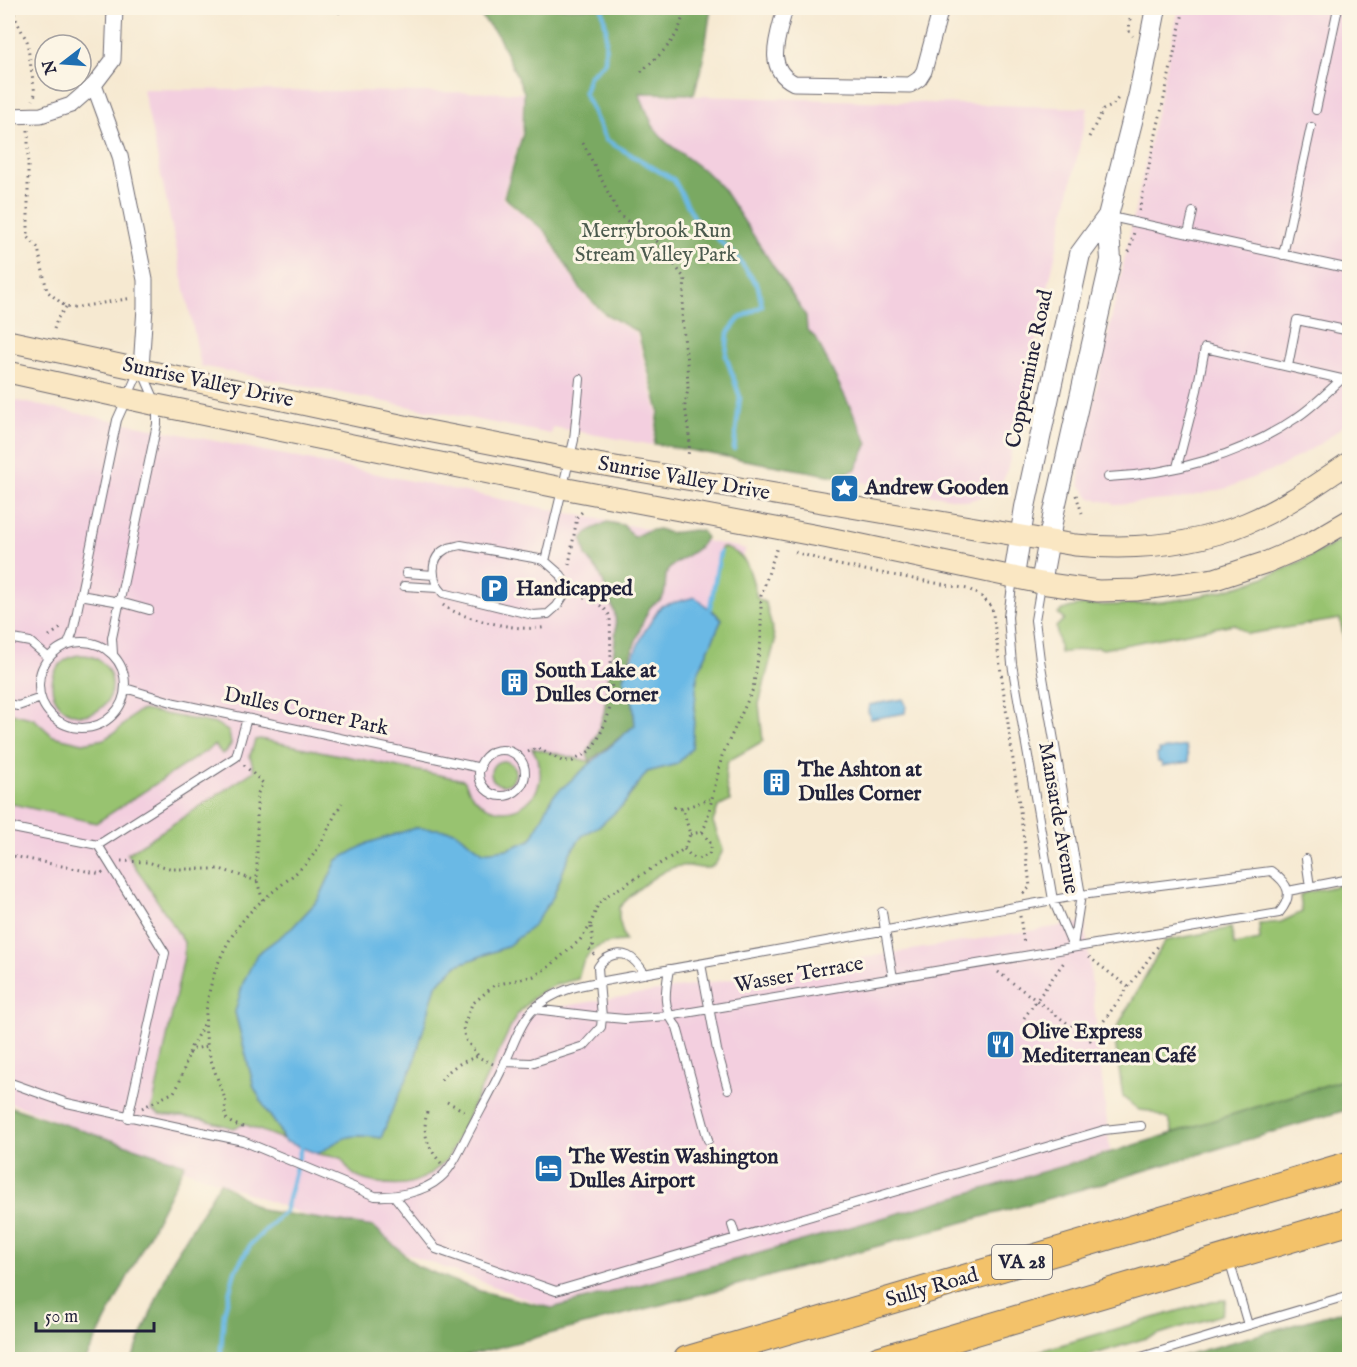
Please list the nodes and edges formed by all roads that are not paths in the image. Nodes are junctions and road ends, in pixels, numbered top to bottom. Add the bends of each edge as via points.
1 (115, 8) edge
2 (785, 8) edge
3 (941, 8) edge
4 (1156, 8) edge
5 (1338, 8) edge
6 (94, 85) junction
7 (1316, 110) dead end
8 (8, 116) edge
9 (1311, 127) dead end
10 (1193, 212) dead end
11 (1108, 216) junction
12 (1188, 234) junction
13 (1283, 255) junction
14 (1350, 269) edge
15 (1350, 331) edge
16 (8, 341) edge
17 (1288, 366) junction
18 (141, 369) junction
19 (8, 372) edge
20 (580, 378) dead end
21 (1346, 380) edge
22 (126, 397) junction
23 (157, 405) junction
24 (569, 458) junction
25 (1350, 462) edge
26 (1177, 467) junction
27 (1108, 477) dead end
28 (562, 488) junction
29 (1350, 520) edge
30 (1020, 536) junction
31 (1049, 541) junction
32 (545, 561) junction
33 (406, 573) dead end
34 (434, 575) junction
35 (1014, 576) junction
36 (1041, 584) junction
37 (404, 586) dead end
38 (438, 588) junction
39 (80, 595) junction
40 (120, 602) junction
41 (149, 610) dead end
42 (8, 638) edge
43 (68, 644) junction
44 (113, 654) junction
45 (49, 658) junction
46 (125, 688) junction
47 (41, 698) junction
48 (8, 704) edge
49 (247, 718) junction
50 (481, 768) junction
51 (8, 827) edge
52 (98, 845) junction
53 (1306, 859) dead end
54 (1350, 879) edge
55 (1310, 887) junction
56 (1288, 891) junction
57 (1082, 895) junction
58 (1053, 900) junction
59 (882, 912) dead end
60 (885, 930) junction
61 (1073, 947) junction
62 (701, 964) junction
63 (669, 969) junction
64 (645, 974) junction
65 (893, 978) junction
66 (599, 982) junction
67 (534, 1009) junction
68 (709, 1009) junction
69 (668, 1016) junction
70 (602, 1017) junction
71 (504, 1065) junction
72 (8, 1082) edge
73 (728, 1089) dead end
74 (128, 1118) junction
75 (1140, 1126) dead end
76 (708, 1140) dead end
77 (1350, 1166) edge
78 (395, 1197) junction
79 (1350, 1221) edge
80 (732, 1224) dead end
81 (736, 1238) junction
82 (1228, 1257) junction
83 (1350, 1295) edge
84 (1248, 1325) junction
85 (687, 1359) edge
86 (879, 1359) edge
87 (1131, 1359) edge

1 - 6 street via 112,60
2 - 3 street via 775,66 784,78 794,83 910,85 924,71
4 - 11 street, Coppermine Road
5 - 7 lane
6 - 8 street via 71,105 41,115
6 - 18 street via 120,156 145,280
9 - 13 lane
10 - 12 lane
11 - 12 lane
11 - 30 street, Coppermine Road via 1080,254
11 - 31 street, Coppermine Road via 1111,261
12 - 13 lane
13 - 14 lane
15 - 17 lane via 1298,320
16 - 18 main road, Sunrise Valley Drive
17 - 21 lane
17 - 26 lane via 1204,348
18 - 22 lane
18 - 23 lane
18 - 24 main road, Sunrise Valley Drive
19 - 22 main road, Sunrise Valley Drive
20 - 24 lane
21 - 26 lane via 1297,418 1241,449
22 - 23 main road, Sunrise Valley Drive
22 - 39 lane via 117,420
23 - 28 main road, Sunrise Valley Drive
23 - 40 lane via 157,424
24 - 28 lane
24 - 30 main road, Sunrise Valley Drive
25 - 31 main road, Sunrise Valley Drive via 1271,512 1215,534 1137,547 1106,548
26 - 27 lane via 1137,476
28 - 32 lane
28 - 35 main road, Sunrise Valley Drive
29 - 36 main road, Sunrise Valley Drive via 1309,544 1215,579 1136,590 1098,591
30 - 31 main road, Sunrise Valley Drive
30 - 35 street, Coppermine Road
31 - 36 street, Coppermine Road
32 - 34 lane via 461,546 446,549 435,561
32 - 38 lane via 566,585 564,595 548,614 526,614 447,595
33 - 34 lane
34 - 38 lane
35 - 36 main road, Sunrise Valley Drive
35 - 58 lane, Mansarde Avenue via 1008,617 1012,664
36 - 57 lane, Mansarde Avenue via 1035,620 1040,660
37 - 38 lane
39 - 40 lane
39 - 43 lane
40 - 41 lane
40 - 44 lane via 112,638
42 - 45 lane via 30,642
43 - 44 lane via 92,643
43 - 45 lane
44 - 46 lane via 123,670
45 - 47 lane via 39,684
46 - 47 lane via 114,715 87,728 59,722
46 - 49 lane, Dulles Corner Park
47 - 48 lane via 18,706
49 - 50 lane, Dulles Corner Park
49 - 52 lane via 236,757
50 - 50 lane via 485,789 495,795 511,795 525,779 523,763 512,752 494,752
51 - 52 lane
52 - 74 lane via 165,953
53 - 55 lane
54 - 55 lane
55 - 56 lane
56 - 57 lane, Wasser Terrace via 1283,879 1271,871
56 - 61 lane, Wasser Terrace via 1288,903 1279,913
57 - 58 lane, Wasser Terrace
57 - 61 lane, Mansarde Avenue
58 - 60 lane, Wasser Terrace
58 - 61 lane, Mansarde Avenue
59 - 60 lane
60 - 62 lane, Wasser Terrace
60 - 65 lane
61 - 65 lane, Wasser Terrace
62 - 63 lane, Wasser Terrace
62 - 68 lane
63 - 64 lane, Wasser Terrace
63 - 69 lane via 665,990
64 - 66 lane, Wasser Terrace
64 - 66 lane via 628,956 607,957 598,967
65 - 68 lane, Wasser Terrace
66 - 67 lane, Wasser Terrace via 568,987
66 - 70 lane
67 - 70 lane, Wasser Terrace
67 - 71 lane
68 - 69 lane, Wasser Terrace
68 - 73 lane
69 - 70 lane, Wasser Terrace
69 - 76 lane via 677,1027
70 - 71 lane via 601,1027 584,1046 531,1063
71 - 78 lane via 440,1179
72 - 74 lane via 67,1104
74 - 78 lane via 243,1141 375,1196
75 - 81 lane via 1104,1130
77 - 85 highway, Sully Road / VA 28
78 - 81 lane via 436,1249 556,1291
79 - 82 highway, VA 28
80 - 81 lane
82 - 84 lane
82 - 86 highway, VA 28
83 - 84 lane
84 - 87 lane

